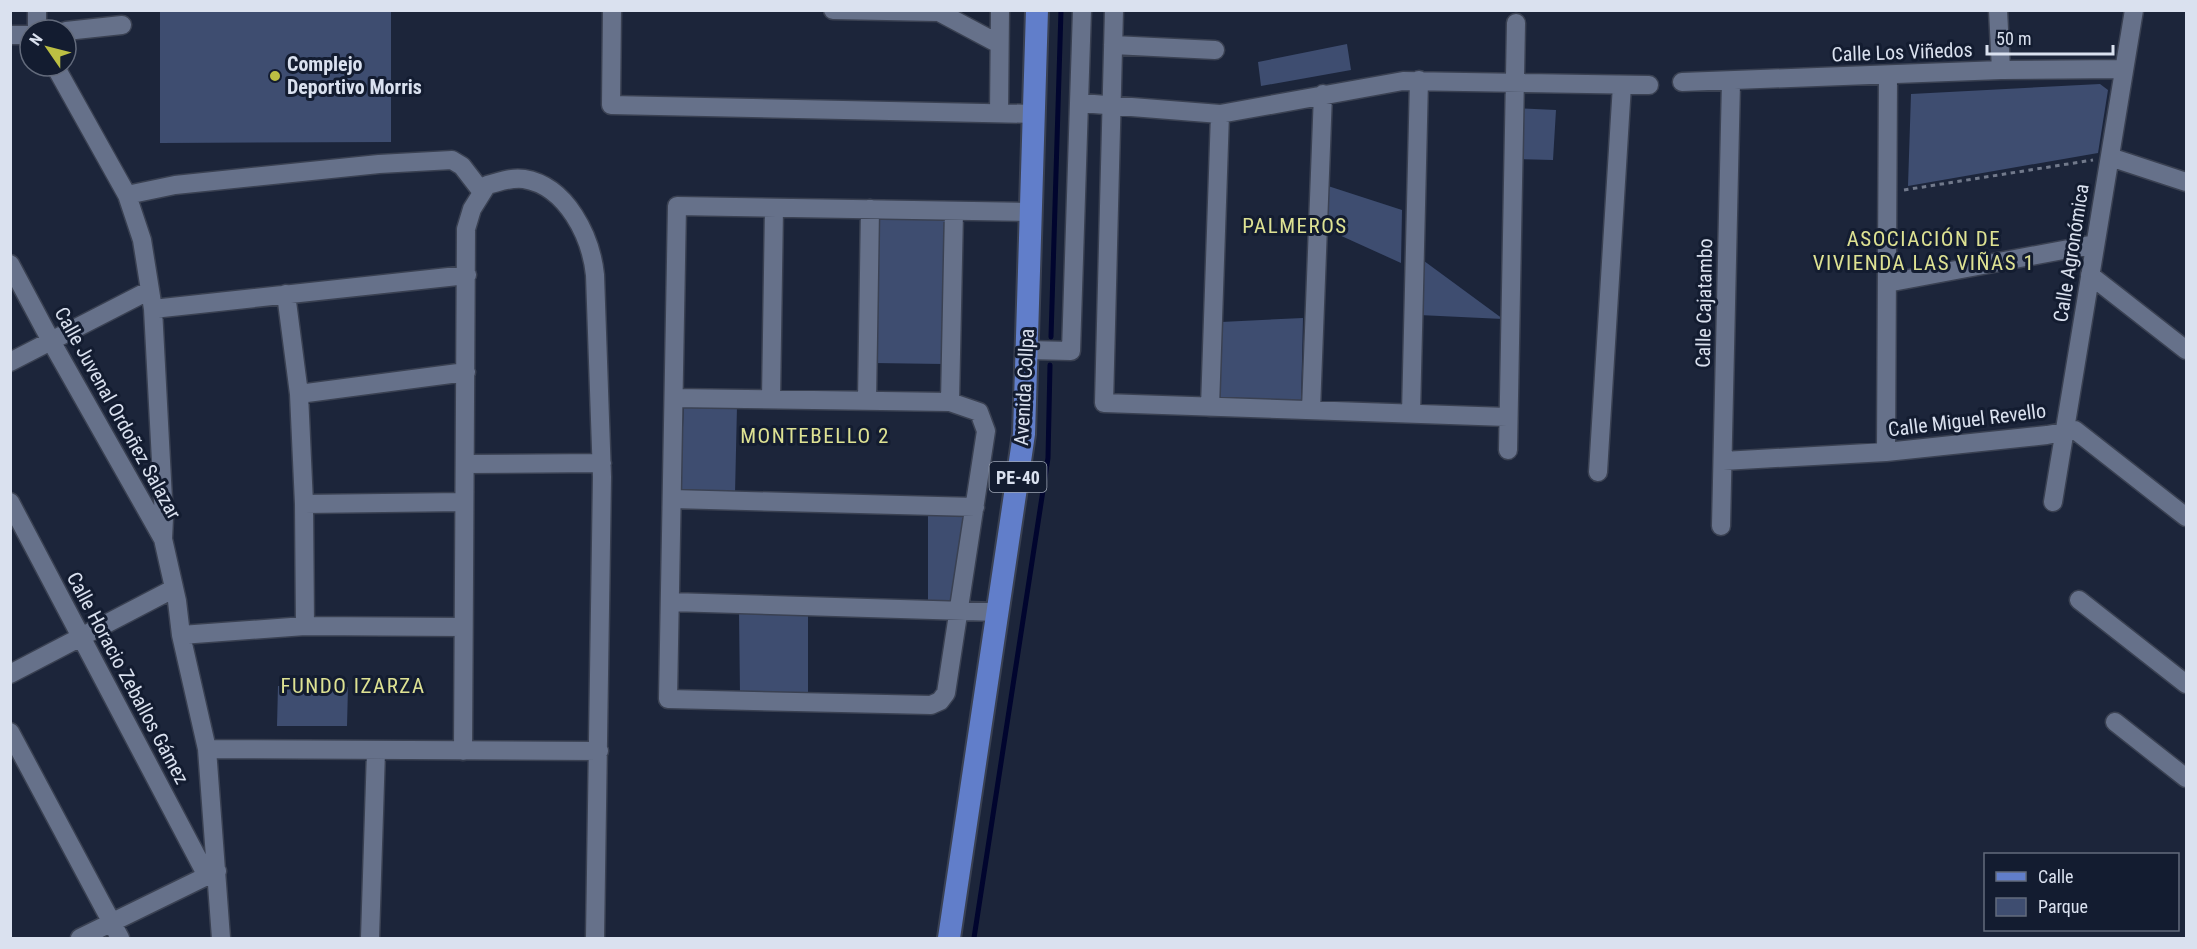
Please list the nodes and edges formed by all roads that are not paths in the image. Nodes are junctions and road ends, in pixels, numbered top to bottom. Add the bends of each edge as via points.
1 (612, 10) edge
2 (833, 10) edge
3 (1000, 10) edge
4 (1037, 10) edge
5 (1082, 10) edge
6 (1114, 10) edge
7 (1998, 10) edge
8 (2134, 10) edge
9 (905, 11) edge
10 (1516, 23) dead end
11 (122, 25) dead end
12 (78, 30) edge
13 (999, 44) junction
14 (1113, 45) junction
15 (1215, 50) dead end
16 (2124, 69) junction
17 (2001, 70) junction
18 (1888, 75) junction
19 (62, 78) edge
20 (1419, 80) junction
21 (1682, 82) dead end
22 (1731, 82) junction
23 (1515, 84) junction
24 (1622, 85) junction
25 (1649, 85) dead end
26 (1323, 94) junction
27 (1081, 103) junction
28 (1110, 104) junction
29 (999, 113) junction
30 (1035, 114) junction
31 (1220, 114) junction
32 (2110, 157) junction
33 (2187, 182) edge
34 (482, 192) junction
35 (127, 195) junction
36 (774, 208) junction
37 (870, 209) junction
38 (954, 211) junction
39 (1032, 212) junction
40 (2095, 244) junction
41 (10, 264) edge
42 (467, 275) junction
43 (2090, 275) junction
44 (1887, 283) junction
45 (150, 290) junction
46 (286, 294) junction
47 (153, 309) junction
48 (51, 341) junction
49 (1027, 350) junction
50 (2187, 350) edge
51 (10, 362) edge
52 (466, 372) junction
53 (299, 394) junction
54 (674, 398) junction
55 (771, 399) junction
56 (867, 401) junction
57 (950, 402) junction
58 (1210, 407) junction
59 (1311, 410) junction
60 (1411, 414) junction
61 (1507, 417) junction
62 (2065, 430) junction
63 (1508, 450) dead end
64 (1886, 452) junction
65 (1723, 461) junction
66 (602, 463) junction
67 (466, 464) junction
68 (1598, 472) dead end
69 (672, 499) junction
70 (10, 502) edge
71 (463, 502) junction
72 (2053, 502) dead end
73 (304, 504) junction
74 (975, 507) junction
75 (2187, 517) edge
76 (1720, 526) dead end
77 (163, 539) junction
78 (173, 589) junction
79 (2079, 600) dead end
80 (670, 602) junction
81 (960, 609) junction
82 (998, 612) junction
83 (305, 626) junction
84 (462, 627) junction
85 (181, 635) junction
86 (80, 638) junction
87 (10, 674) edge
88 (2187, 684) edge
89 (2115, 722) dead end
90 (10, 732) edge
91 (207, 749) junction
92 (463, 750) junction
93 (376, 751) junction
94 (599, 751) junction
95 (2187, 778) edge
96 (212, 873) junction
97 (116, 931) edge
98 (80, 939) edge
99 (221, 939) edge
100 (370, 939) edge
101 (595, 939) edge
102 (949, 939) edge

1 - 29 street via 610,105
2 - 9 street
3 - 13 street
4 - 30 main road, Avenida Collpa / PE-40
5 - 27 street
6 - 14 street
7 - 17 street
8 - 16 street, Calle Agronómica
9 - 13 street via 939,12
10 - 23 street
11 - 12 street
13 - 29 street
14 - 15 street
14 - 28 street
16 - 17 street, Calle Los Viñedos
16 - 32 street, Calle Agronómica
17 - 18 street, Calle Los Viñedos
18 - 22 street, Calle Los Viñedos
18 - 44 street
19 - 35 street
20 - 23 street
20 - 26 street via 1384,82
20 - 60 street
21 - 22 street, Calle Los Viñedos
22 - 65 street, Calle Cajatambo
23 - 24 street
23 - 61 street
24 - 25 street
24 - 68 street
26 - 31 street
26 - 59 street
27 - 28 street
27 - 49 street via 1071,351
28 - 31 street
28 - 58 street via 1104,403
29 - 30 street
30 - 39 main road, Avenida Collpa / PE-40
31 - 58 street
32 - 33 street
32 - 40 street, Calle Agronómica
34 - 35 street via 462,166 452,160 175,184
34 - 42 street via 466,229
34 - 66 street via 487,185 507,179 535,183 563,203 583,230 595,275
35 - 45 street via 142,240
36 - 37 street
36 - 54 street via 677,206
36 - 55 street
37 - 38 street
37 - 56 street
38 - 39 street
38 - 57 street
39 - 49 main road, Avenida Collpa / PE-40
40 - 43 street, Calle Agronómica
40 - 44 street
41 - 48 street, Calle Juvenal Ordoñez Salazar
42 - 46 street
42 - 52 street
43 - 50 street
43 - 62 street, Calle Agronómica
44 - 64 street
45 - 47 street
45 - 48 street
46 - 47 street
46 - 53 street
47 - 77 street
48 - 51 street
48 - 77 street, Calle Juvenal Ordoñez Salazar
49 - 82 main road, Avenida Collpa / PE-40 via 1024,434
52 - 53 street
52 - 67 street
53 - 73 street
54 - 55 street
54 - 69 street
55 - 56 street
56 - 57 street
57 - 74 street via 979,412 984,422
58 - 59 street
59 - 60 street
60 - 61 street
61 - 63 street
62 - 64 street, Calle Miguel Revello
62 - 72 street, Calle Agronómica
62 - 75 street, Calle Miguel Revello via 2075,430
64 - 65 street, Calle Miguel Revello
65 - 76 street, Calle Cajatambo
66 - 67 street
66 - 94 street
67 - 71 street
69 - 74 street
69 - 80 street
70 - 86 street, Calle Horacio Zeballos Gámez
71 - 73 street
71 - 84 street
73 - 83 street
74 - 81 street
77 - 78 street, Calle Juvenal Ordoñez Salazar
78 - 85 street, Calle Juvenal Ordoñez Salazar
78 - 86 street
79 - 88 street
80 - 81 street
80 - 81 street via 668,699 704,700 931,705 946,693
81 - 82 street
82 - 102 main road, Avenida Collpa / PE-40
83 - 84 street
83 - 85 street
84 - 92 street
85 - 91 street, Calle Juvenal Ordoñez Salazar
86 - 87 street
86 - 96 street, Calle Horacio Zeballos Gámez
89 - 95 street
90 - 97 street
91 - 93 street
91 - 96 street, Calle Juvenal Ordoñez Salazar
92 - 93 street
92 - 94 street
93 - 100 street
94 - 101 street
96 - 97 street
96 - 99 street, Calle Juvenal Ordoñez Salazar
97 - 98 street

